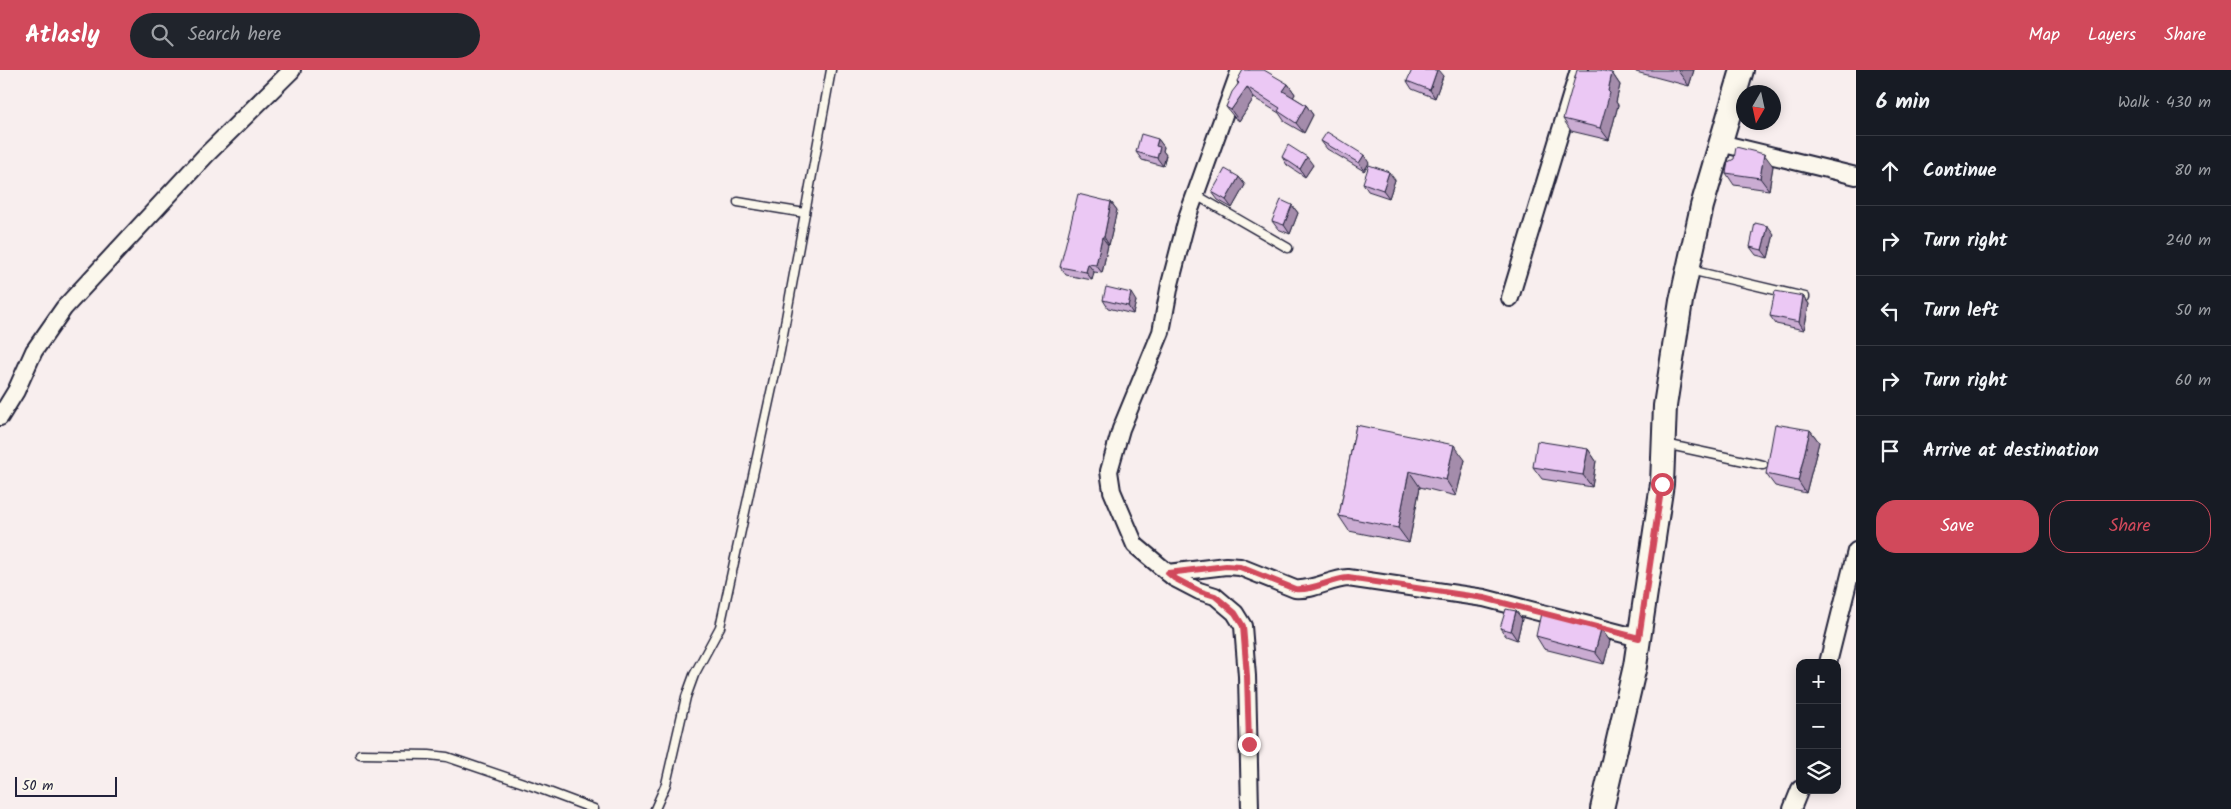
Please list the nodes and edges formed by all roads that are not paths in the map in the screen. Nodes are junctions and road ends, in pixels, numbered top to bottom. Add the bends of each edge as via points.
1 (292, 70) edge
2 (831, 70) edge
3 (1240, 70) edge
4 (1579, 70) edge
5 (1742, 70) edge
6 (1720, 143) junction
7 (1856, 176) edge
8 (1196, 195) junction
9 (738, 202) dead end
10 (805, 213) junction
11 (1288, 248) dead end
12 (1688, 269) junction
13 (1805, 296) edge
14 (1510, 298) dead end
15 (0, 417) edge
16 (1663, 444) junction
17 (1763, 465) dead end
18 (1856, 551) edge
19 (1168, 573) junction
20 (1639, 638) junction
21 (1829, 659) edge
22 (360, 754) dead end
23 (1798, 794) edge
24 (594, 809) edge
25 (655, 809) edge
26 (1250, 809) edge
27 (1602, 809) edge
28 (1792, 809) edge

1 - 15 street via 206,155 64,308 34,351
2 - 10 lane
3 - 8 street
4 - 14 street
5 - 6 street
6 - 7 street
6 - 12 street
8 - 11 lane
8 - 19 street via 1170,284 1161,332 1121,429 1109,471 1112,491 1134,545
9 - 10 lane
10 - 25 lane via 780,351 720,627 686,697 666,784
12 - 13 lane
12 - 16 street via 1680,301
16 - 17 lane
16 - 20 street via 1662,484
18 - 21 street
19 - 20 street via 1240,567 1304,590 1339,578 1406,585 1484,598
19 - 26 street via 1199,591 1215,596 1235,613 1243,626
20 - 27 street
22 - 24 lane via 447,757
23 - 28 street

